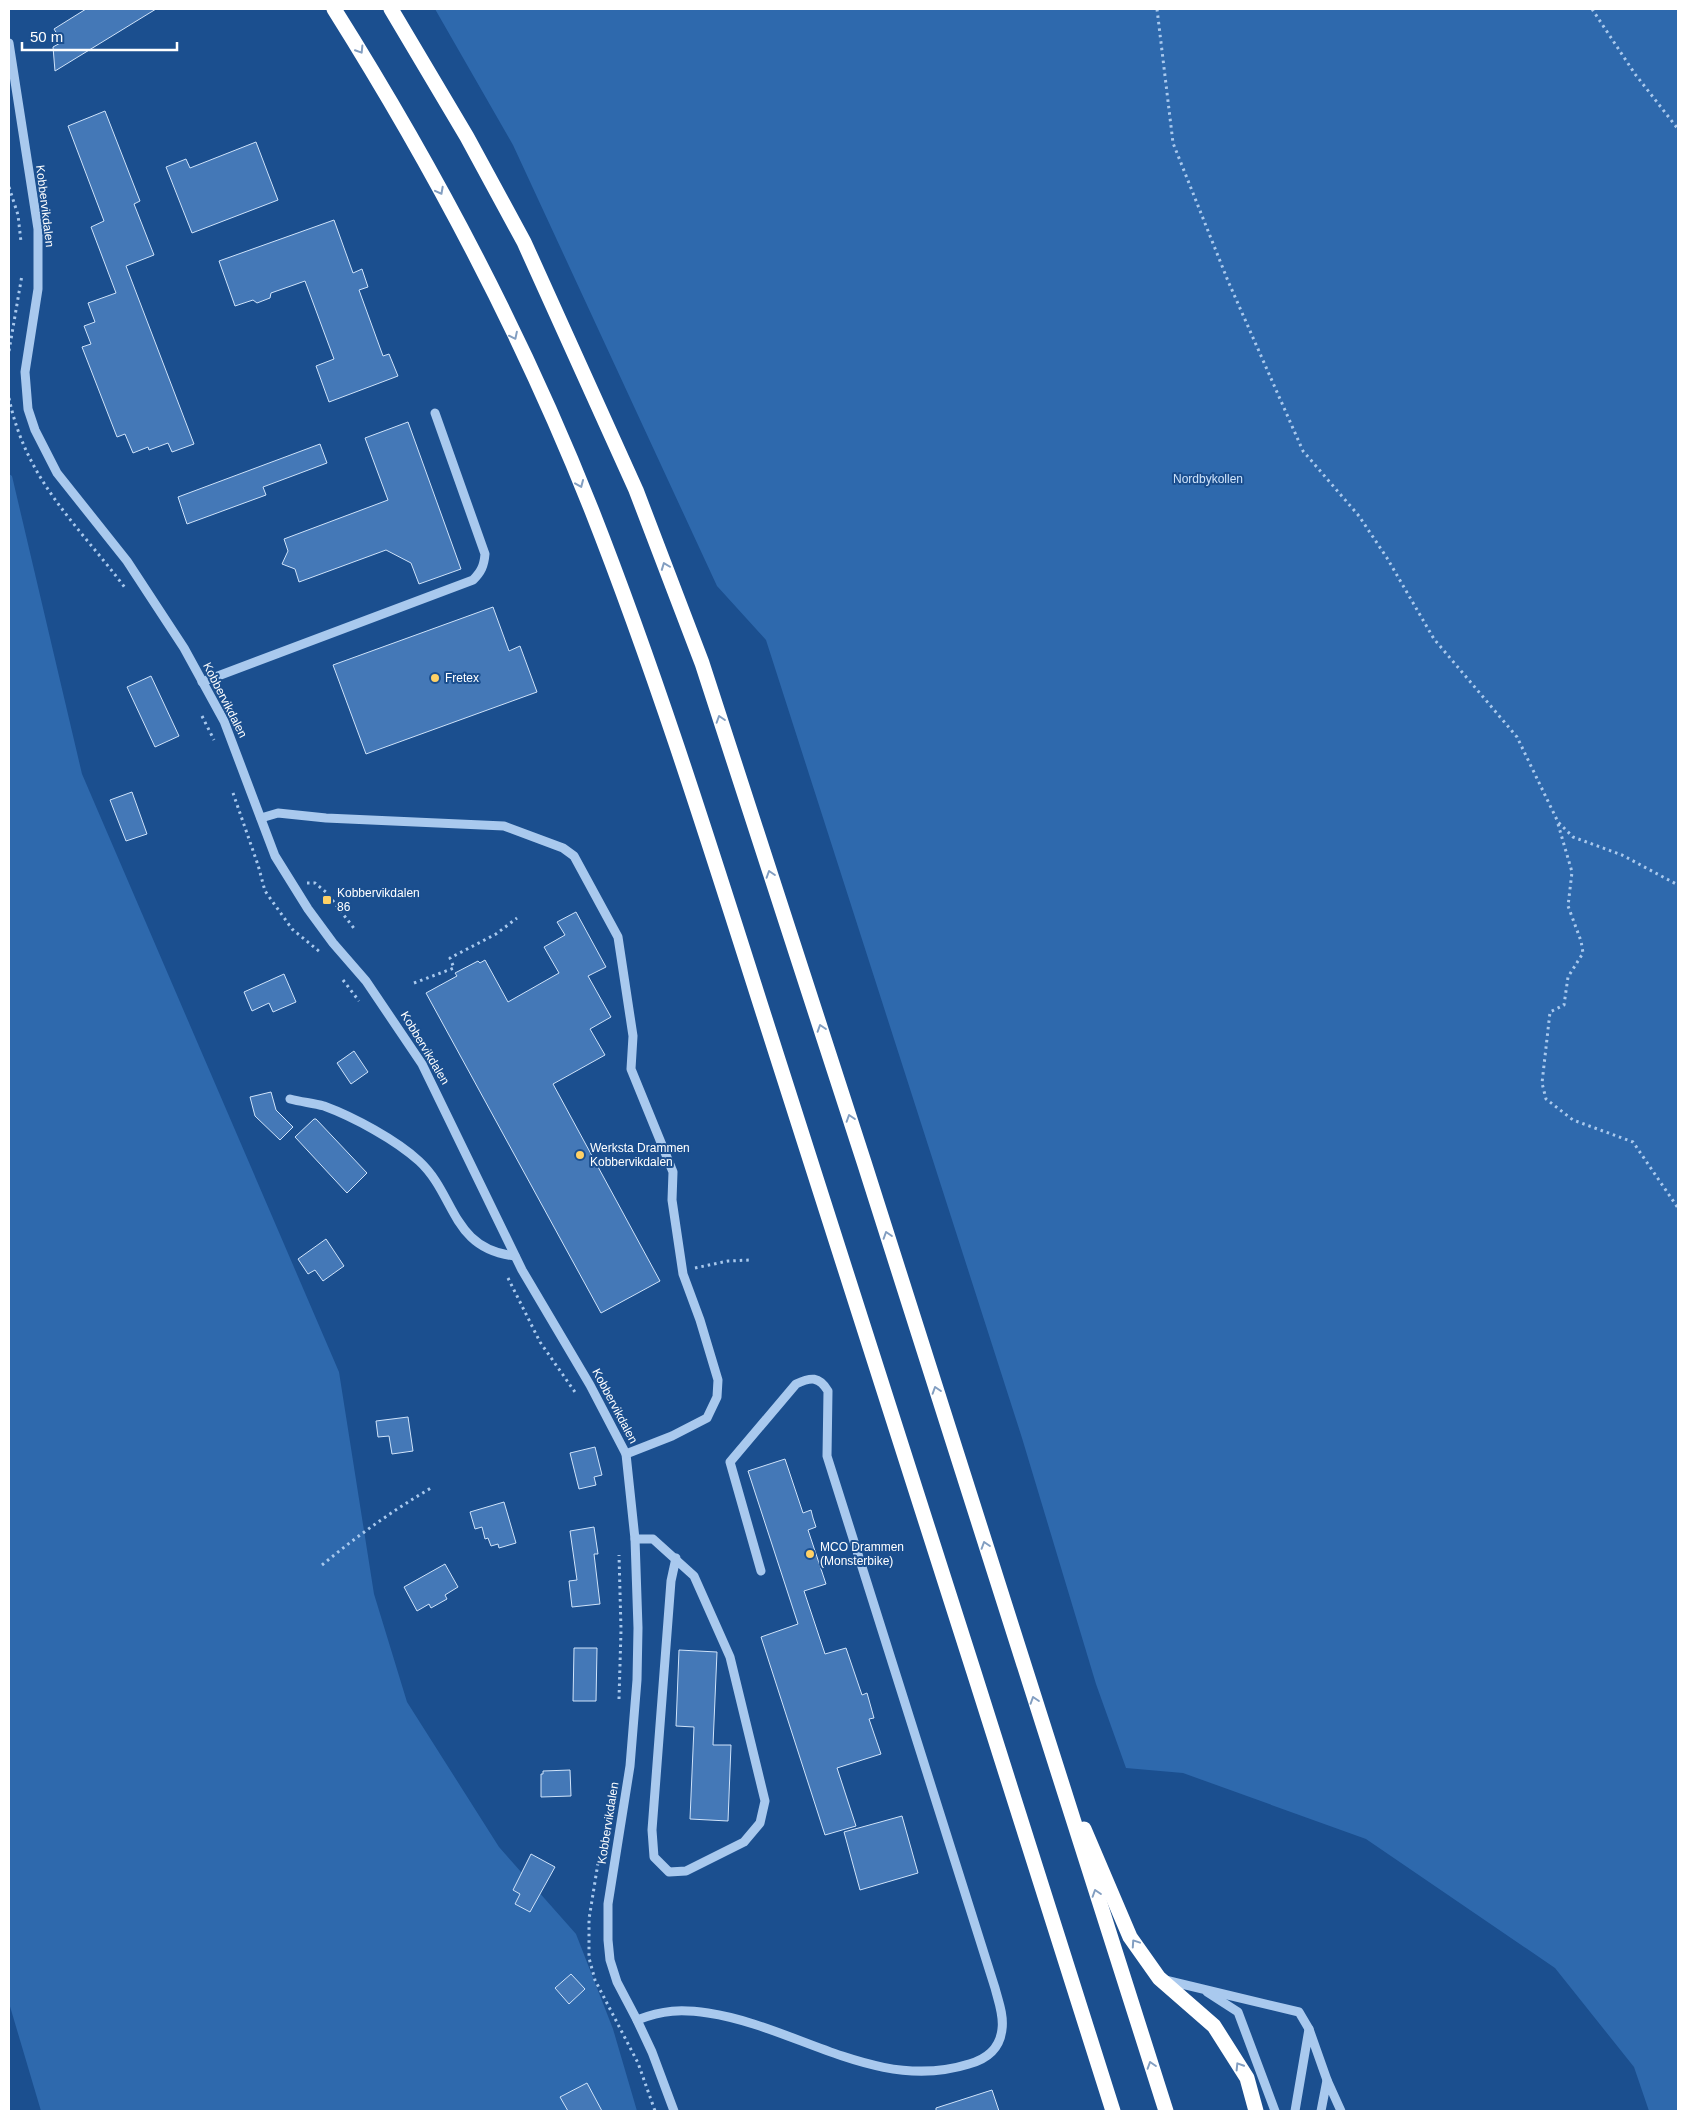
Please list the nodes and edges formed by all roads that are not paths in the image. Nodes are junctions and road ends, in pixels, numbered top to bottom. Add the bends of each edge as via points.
1 (334, 9) edge
2 (391, 9) edge
3 (9, 43) edge
4 (435, 413) dead end
5 (202, 682) junction
6 (261, 818) junction
7 (290, 1100) dead end
8 (515, 1256) junction
9 (626, 1454) junction
10 (635, 1540) junction
11 (676, 1558) junction
12 (761, 1572) dead end
13 (1049, 1746) junction
14 (1159, 1978) junction
15 (1201, 1988) junction
16 (638, 2020) junction
17 (1309, 2029) junction
18 (1327, 2080) junction
19 (674, 2111) edge
20 (1113, 2111) edge
21 (1166, 2111) edge
22 (1256, 2111) edge
23 (1275, 2111) edge
24 (1294, 2111) edge
25 (1321, 2111) edge
26 (1341, 2111) edge

1 -> 20 highway via 422,157 480,264 531,370 590,506 654,676 822,1192
13 -> 2 highway via 702,663 636,490 524,242
3 - 5 street, Kobbervikdalen via 38,228 38,289 25,372 28,409 57,473 137,577 184,648
4 - 5 street via 485,554 481,572 473,580
5 - 6 street, Kobbervikdalen via 224,721
6 - 8 street, Kobbervikdalen via 275,856 294,888 333,943 366,981 422,1064
6 - 9 street via 278,812 326,818 504,826 563,848 574,856 618,937 633,1036 631,1069 673,1172 672,1200 683,1274 718,1380 717,1397 707,1418
7 - 8 street via 322,1105 395,1142 420,1162 432,1177 468,1234 484,1247
8 - 9 street, Kobbervikdalen
9 - 10 street, Kobbervikdalen
10 - 11 street via 653,1540
10 - 16 street, Kobbervikdalen via 638,1628 635,1716 607,1924 610,1960 617,1982
11 - 11 street via 694,1576 730,1657 765,1801 760,1823 744,1842 686,1871 669,1872 654,1858 652,1830 671,1582
12 - 16 street via 730,1462 796,1384 815,1378 828,1391 827,1456 994,1988 1003,2027 1000,2040 993,2052 981,2061 927,2071 854,2061 778,2032 708,2013 660,2012
14 -> 13 highway via 1130,1937
21 -> 13 highway
14 - 15 street
22 -> 14 highway via 1247,2078 1214,2026
15 - 17 street via 1299,2012
15 - 23 street via 1238,2012
16 - 19 street, Kobbervikdalen
17 - 18 street
17 - 24 street
18 - 25 street
18 - 26 street

